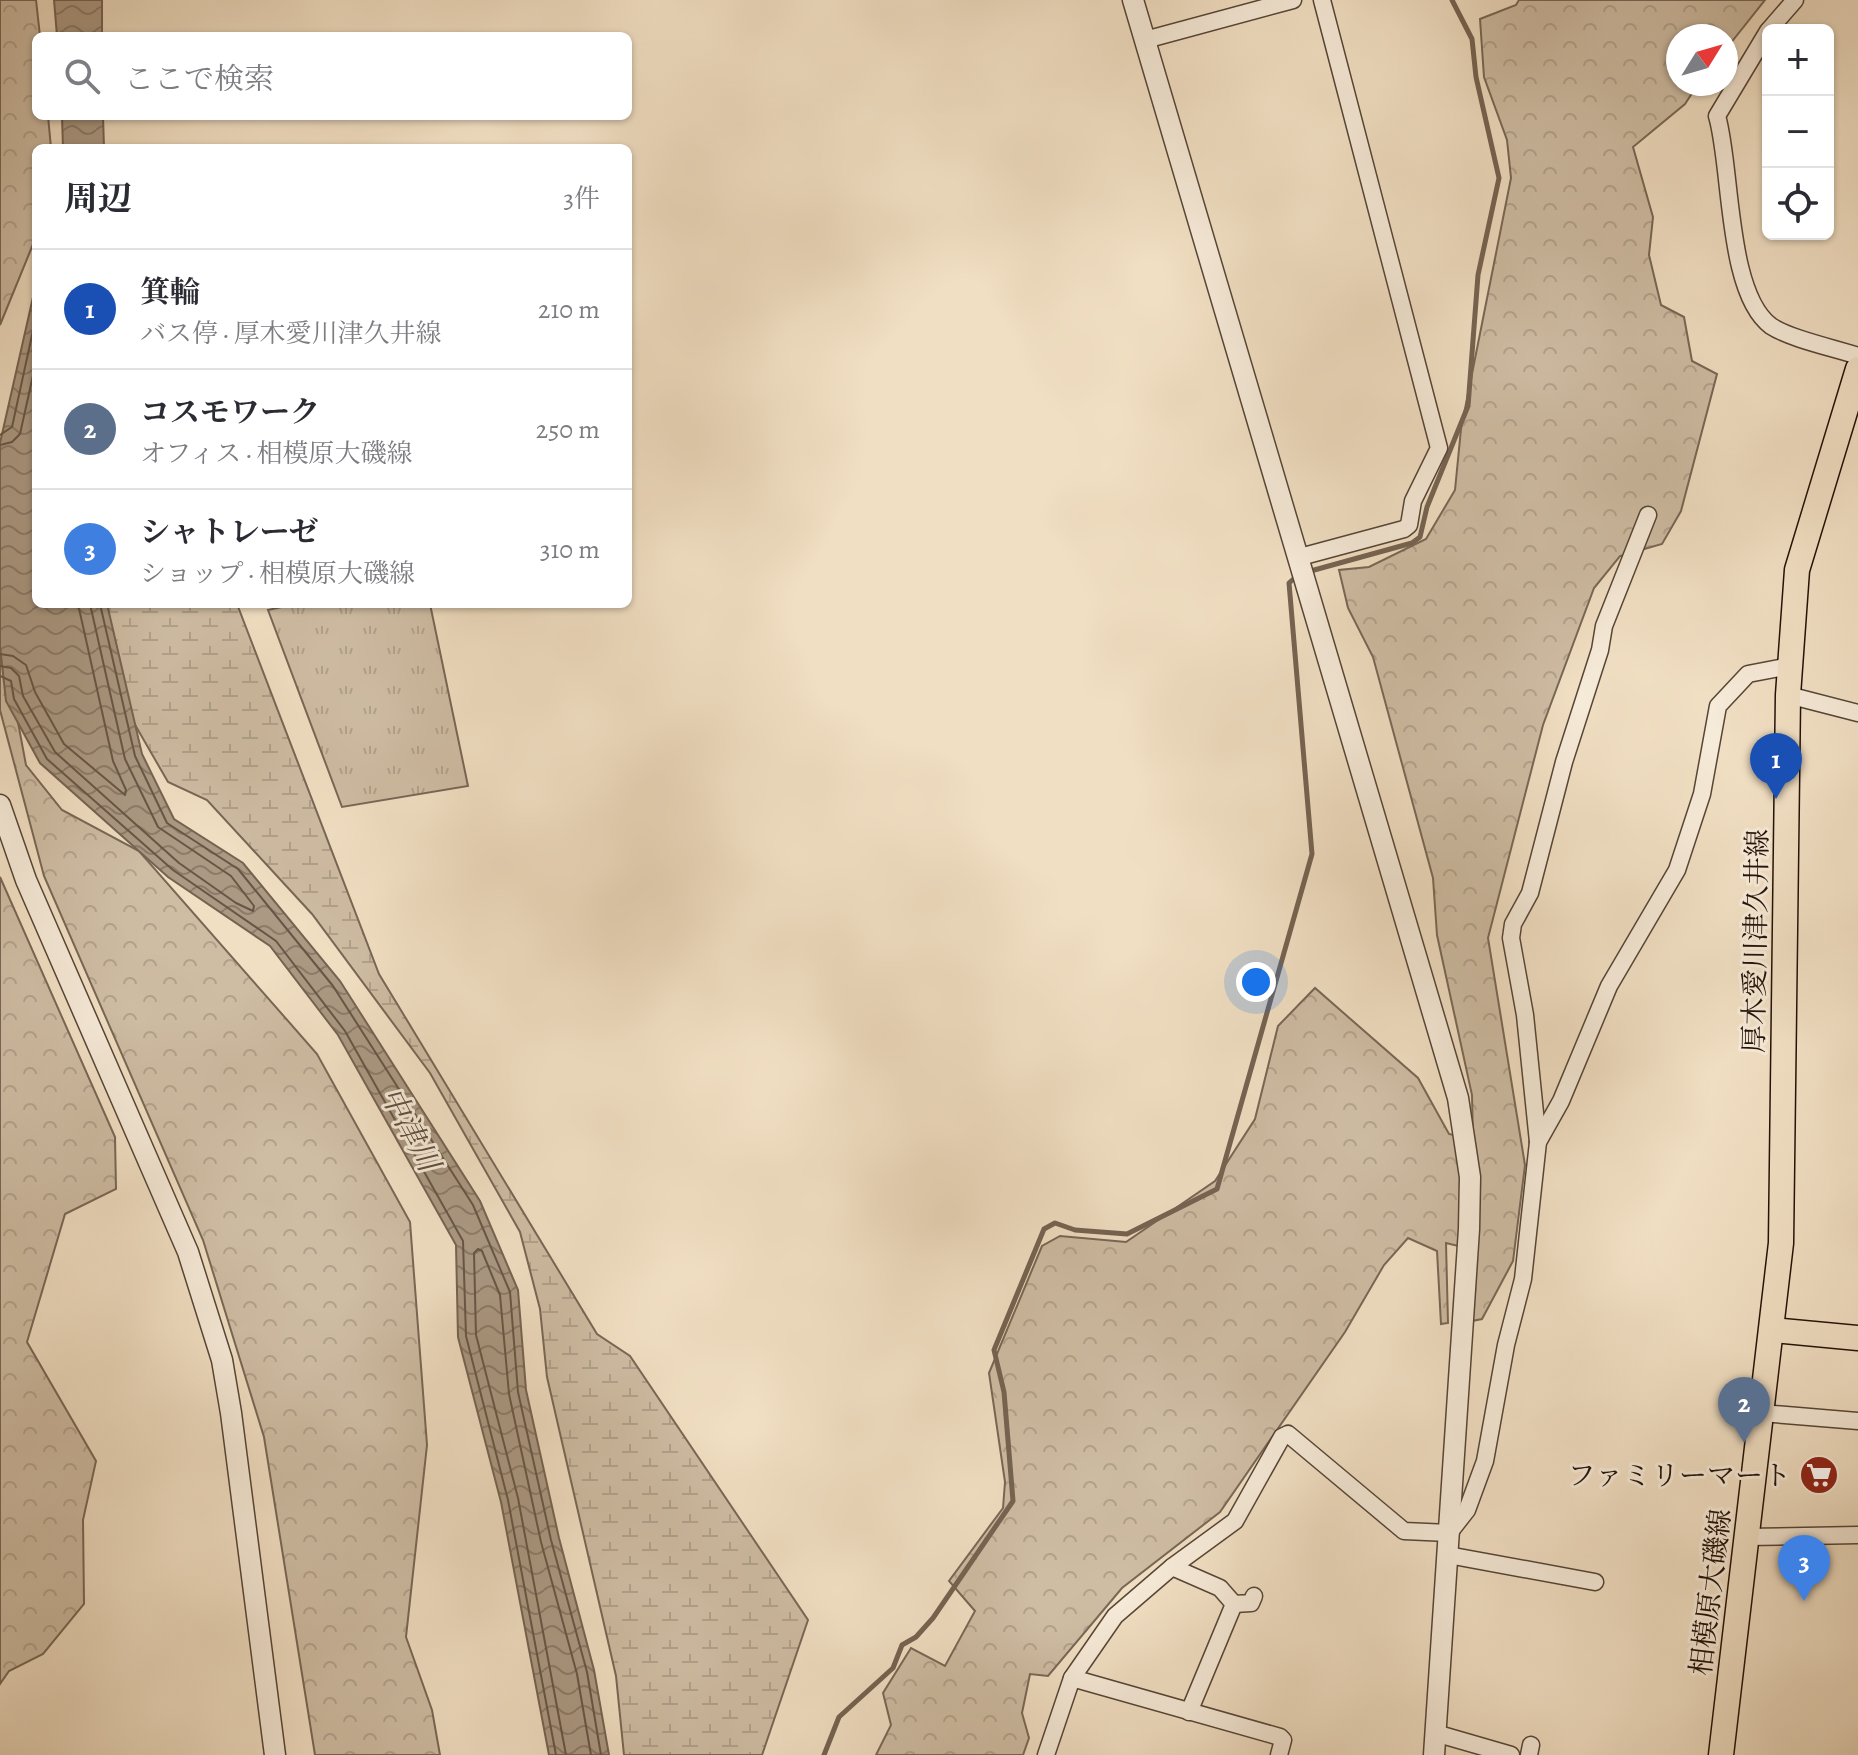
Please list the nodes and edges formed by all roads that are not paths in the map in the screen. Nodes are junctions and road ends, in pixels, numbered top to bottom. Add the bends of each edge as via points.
1 (1133, 0) edge
2 (1293, 0) edge
3 (1322, 0) edge
4 (1795, 0) edge
5 (1774, 24) edge
6 (1145, 40) junction
7 (1762, 41) edge
8 (1858, 356) edge
9 (1858, 369) edge
10 (1648, 515) dead end
11 (1300, 559) junction
12 (1790, 666) junction
13 (1788, 695) junction
14 (1858, 713) edge
15 (0, 805) edge
16 (1538, 1142) junction
17 (1773, 1330) junction
18 (1858, 1338) edge
19 (1761, 1413) junction
20 (1858, 1421) edge
21 (1449, 1533) junction
22 (1858, 1535) edge
23 (1746, 1537) junction
24 (1448, 1555) junction
25 (1172, 1567) junction
26 (1595, 1582) dead end
27 (1254, 1596) dead end
28 (1234, 1604) junction
29 (1072, 1678) junction
30 (1189, 1712) junction
31 (1435, 1733) junction
32 (275, 1755) edge
33 (1046, 1755) edge
34 (1279, 1755) edge
35 (1434, 1755) edge
36 (1511, 1755) edge
37 (1721, 1755) edge

1 - 6 street
2 - 6 street
3 - 11 street via 1439,448 1404,529
4 - 5 street
6 - 11 street
7 - 8 street via 1717,116 1726,195 1745,276 1759,314 1773,327
9 - 12 main road, 厚木愛川津久井線 via 1797,570
10 - 16 street via 1604,626 1530,893 1513,924
11 - 21 street via 1460,1111 1470,1177 1469,1229
12 - 13 main road, 厚木愛川津久井線
12 - 16 street via 1748,674 1718,706 1702,794 1677,870 1609,986
13 - 14 street
13 - 17 main road, 厚木愛川津久井線 via 1781,1243
15 - 32 street via 26,880 207,1306 231,1413
16 - 21 street via 1523,1279 1485,1461 1467,1510
17 - 18 main road
17 - 19 main road, 相模原大磯線
19 - 20 street
19 - 23 main road, 相模原大磯線
21 - 24 street
21 - 25 street via 1404,1531 1288,1434 1266,1462 1235,1521
22 - 23 street
23 - 37 main road, 相模原大磯線
24 - 26 street
24 - 31 street
25 - 28 street via 1220,1588
25 - 29 street via 1115,1616
27 - 28 street via 1251,1603
28 - 30 street
29 - 30 street
29 - 33 street
30 - 34 street via 1280,1737
31 - 35 street
31 - 36 street

